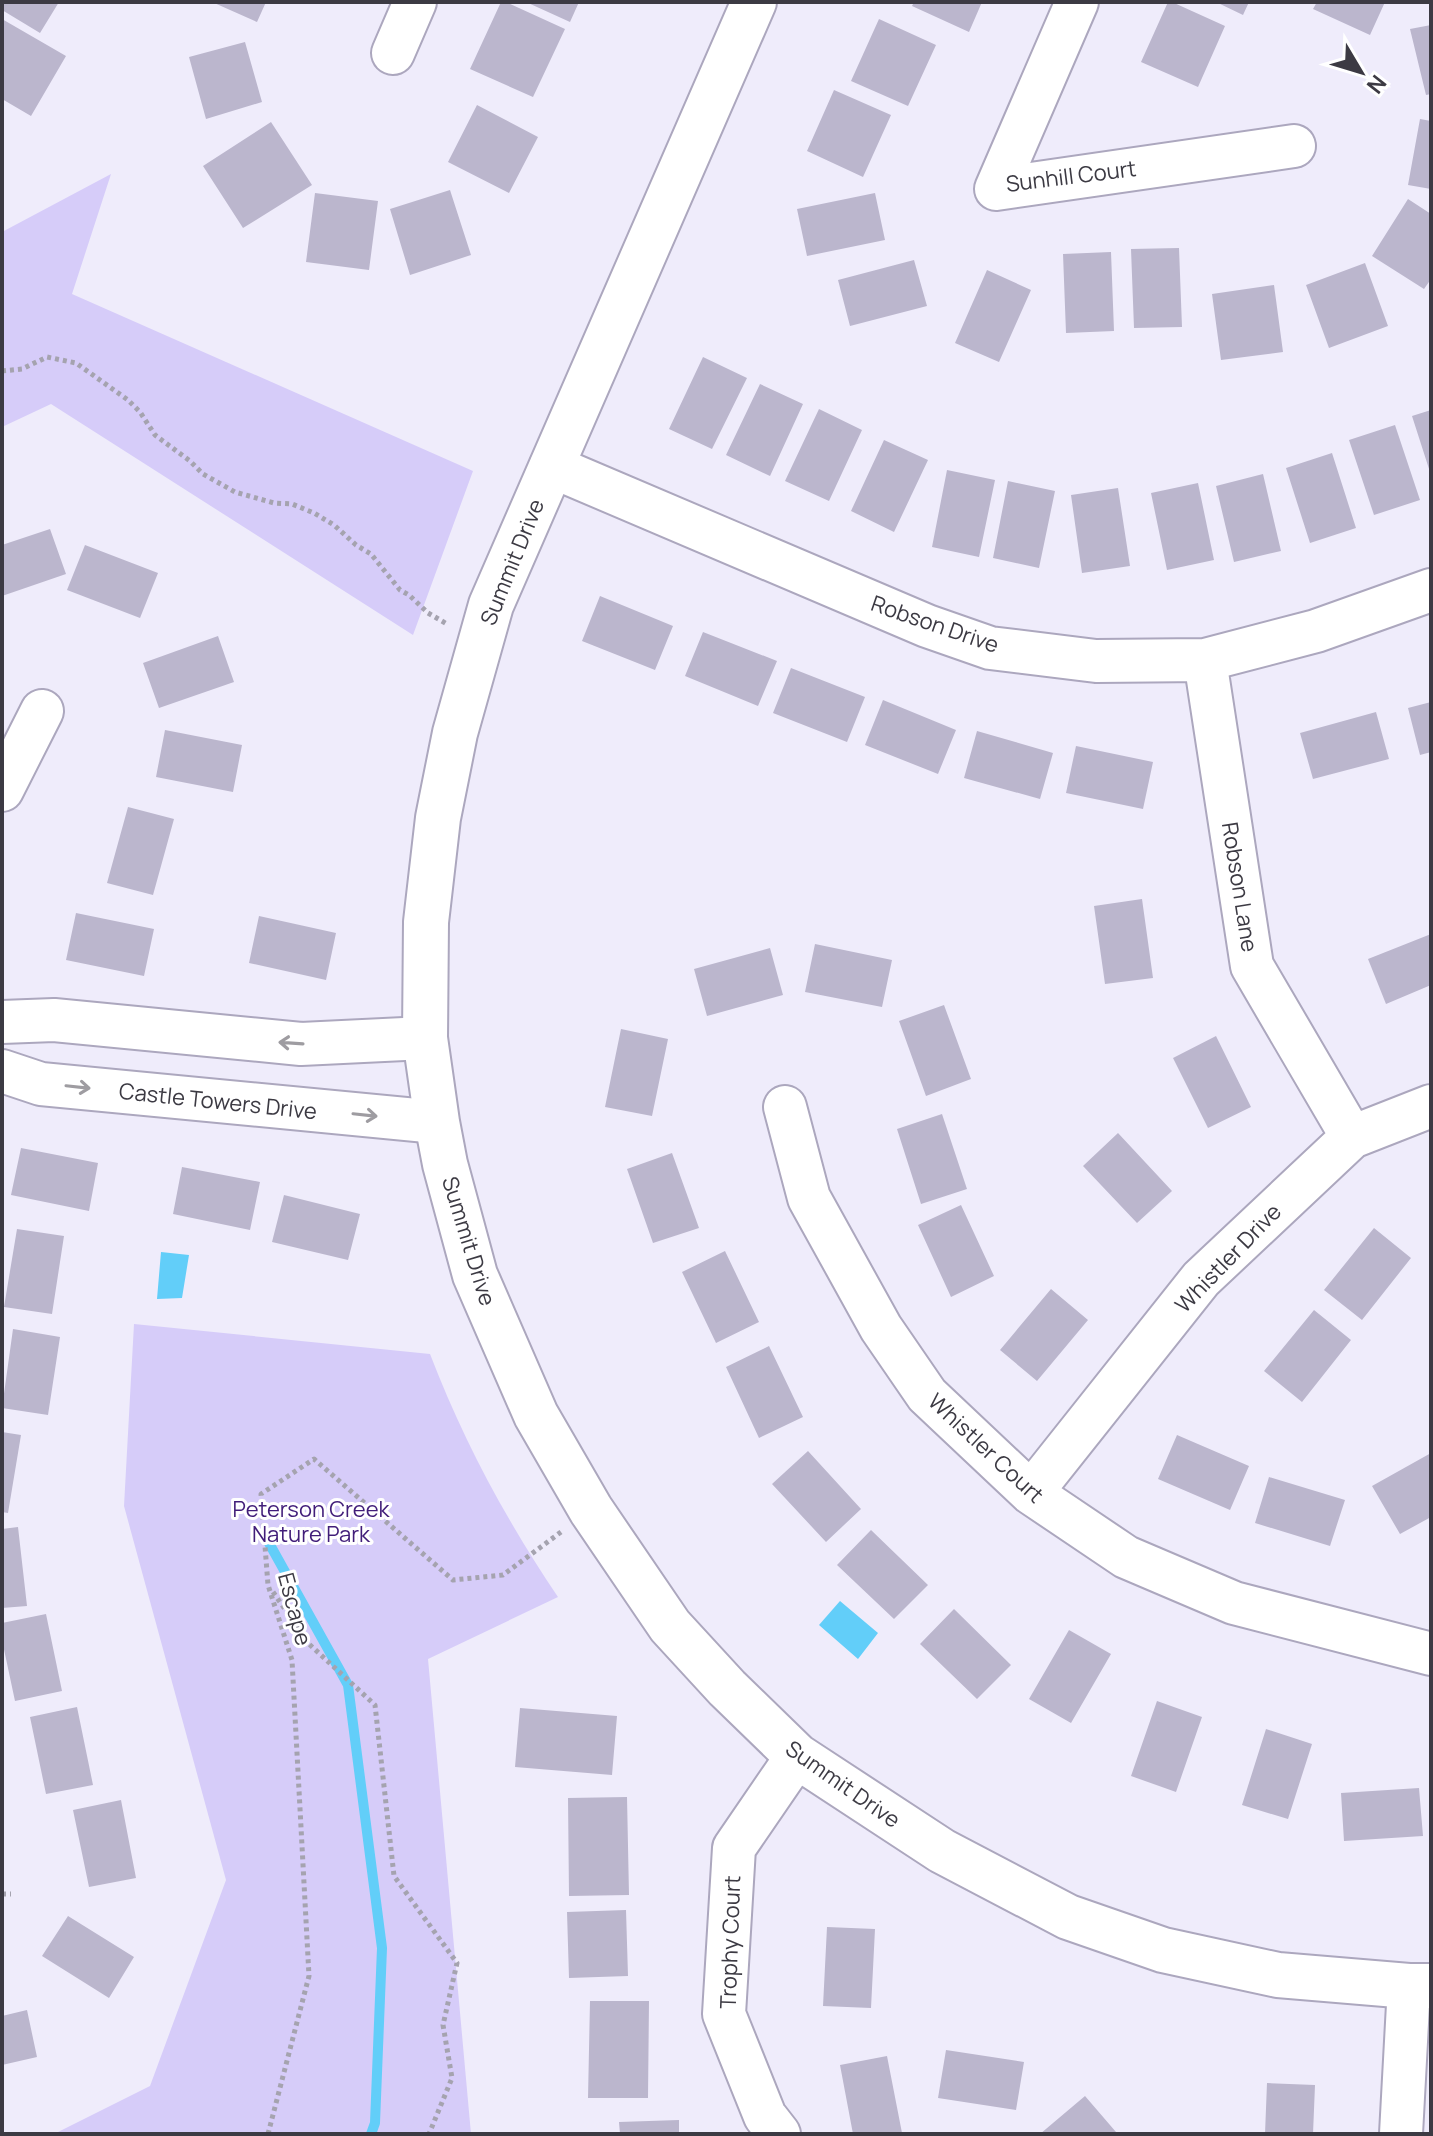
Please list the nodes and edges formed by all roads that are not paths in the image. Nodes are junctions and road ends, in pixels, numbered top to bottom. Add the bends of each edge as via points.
1 (415, 2) edge
2 (754, 2) edge
3 (1077, 2) edge
4 (393, 53) dead end
5 (1294, 146) dead end
6 (551, 466) junction
7 (1431, 590) edge
8 (1205, 660) junction
9 (42, 711) dead end
10 (2, 790) edge
11 (2, 1022) edge
12 (425, 1038) junction
13 (2, 1071) edge
14 (1431, 1106) edge
15 (785, 1107) dead end
16 (437, 1122) junction
17 (1352, 1137) junction
18 (1031, 1493) junction
19 (1431, 1654) edge
20 (797, 1756) junction
21 (1420, 1986) edge
22 (779, 2134) edge
23 (1401, 2134) edge

1 - 4 street
2 - 6 main road, Summit Drive
3 - 5 street, Sunhill Court via 996,189
6 - 8 street, Robson Drive via 990,648 1096,661
6 - 12 main road, Summit Drive via 491,605 455,733 426,922
7 - 8 street, Robson Drive via 1316,631
8 - 17 street, Robson Lane via 1252,966
9 - 10 street
12 -> 11 street via 301,1044 54,1020
12 - 16 main road, Summit Drive
13 -> 16 street, Castle Towers Drive via 41,1084
14 - 17 street, Whistler Drive
15 - 18 street, Whistler Court via 809,1198 881,1328 927,1395
16 - 20 main road, Summit Drive via 475,1275 536,1415 591,1510 670,1626
17 - 18 street, Whistler Drive via 1201,1279
18 - 19 street, Whistler Court via 1126,1557 1234,1603
20 - 21 main road, Summit Drive via 942,1851 1068,1917 1163,1950 1278,1975
20 - 22 street, Trophy Court via 734,1848 724,2014 765,2116
21 - 23 street

